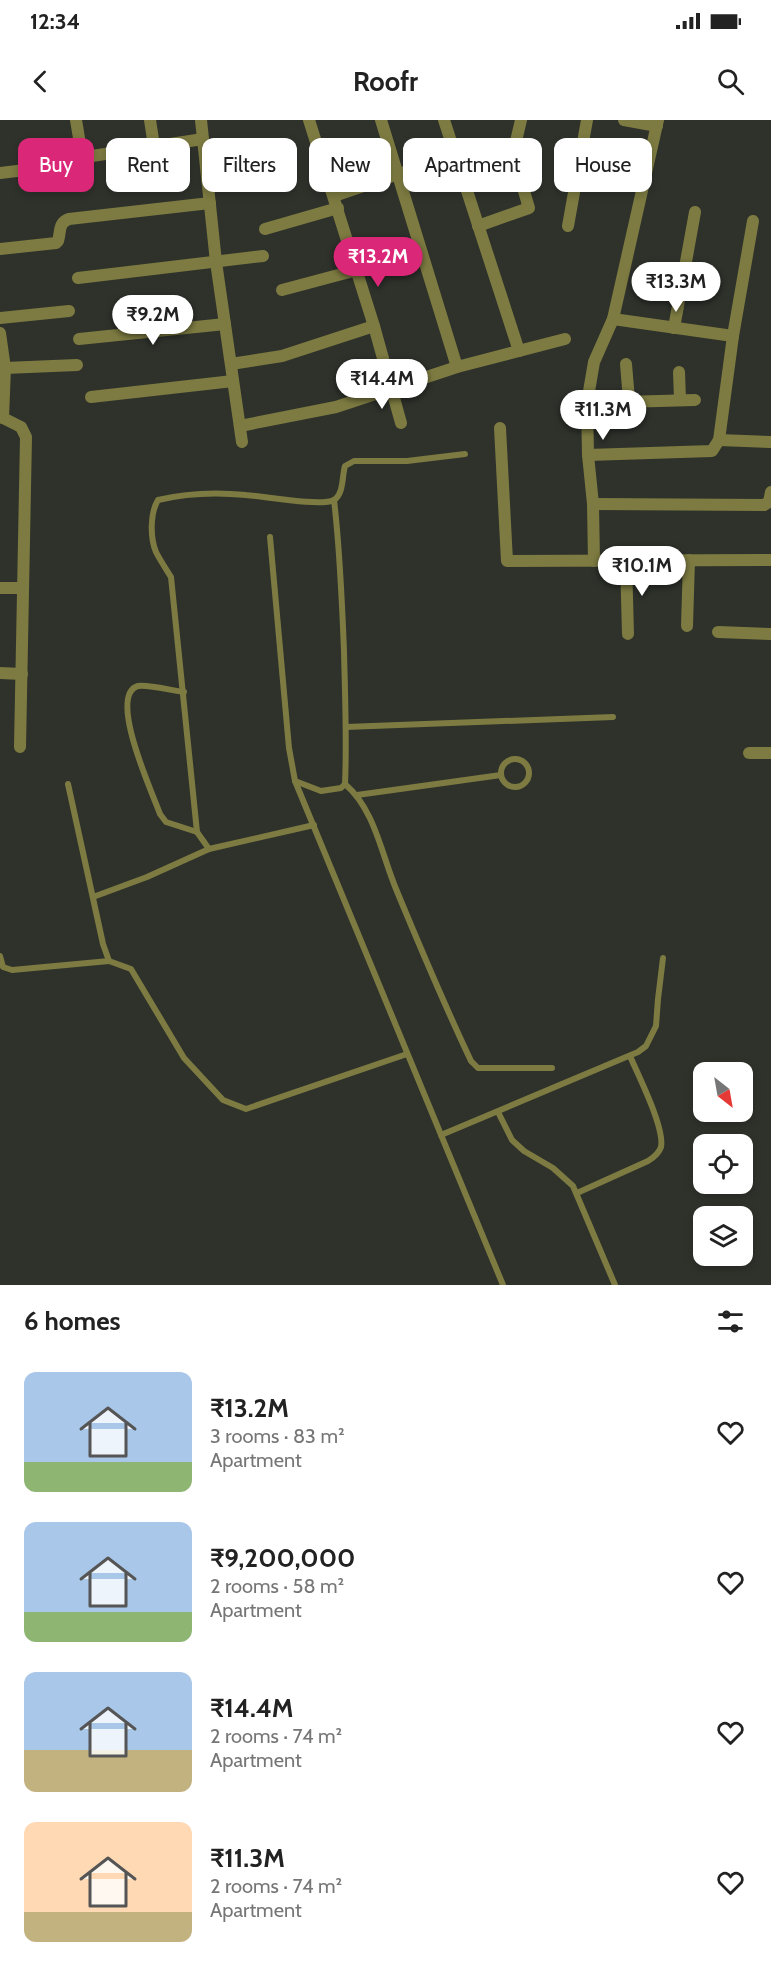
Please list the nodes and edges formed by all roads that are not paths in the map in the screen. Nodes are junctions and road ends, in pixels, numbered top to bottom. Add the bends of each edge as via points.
1 (76, 120) edge
2 (150, 120) edge
3 (201, 120) edge
4 (309, 120) edge
5 (381, 120) edge
6 (444, 120) edge
7 (521, 120) edge
8 (587, 120) edge
9 (624, 120) edge
10 (658, 123) edge
11 (79, 138) edge
12 (153, 138) edge
13 (203, 138) edge
14 (450, 138) edge
15 (18, 171) edge
16 (0, 173) edge
17 (403, 173) edge
18 (398, 174) junction
19 (209, 192) edge
20 (467, 192) edge
21 (336, 202) junction
22 (210, 203) junction
23 (694, 212) dead end
24 (753, 221) dead end
25 (478, 226) junction
26 (568, 226) dead end
27 (265, 229) dead end
28 (0, 249) edge
29 (263, 256) dead end
30 (216, 262) junction
31 (357, 270) junction
32 (78, 278) dead end
33 (282, 290) dead end
34 (69, 310) dead end
35 (0, 318) edge
36 (614, 319) junction
37 (225, 324) junction
38 (374, 326) junction
39 (674, 328) junction
40 (0, 333) edge
41 (733, 336) junction
42 (79, 339) dead end
43 (565, 339) dead end
44 (519, 351) junction
45 (231, 364) junction
46 (626, 364) dead end
47 (77, 365) dead end
48 (457, 367) junction
49 (5, 368) junction
50 (679, 372) dead end
51 (233, 381) junction
52 (391, 389) junction
53 (91, 397) dead end
54 (680, 399) junction
55 (629, 400) junction
56 (695, 400) dead end
57 (587, 403) junction
58 (2, 419) edge
59 (401, 423) dead end
60 (240, 426) junction
61 (500, 428) dead end
62 (719, 440) junction
63 (242, 442) dead end
64 (771, 442) edge
65 (465, 454) dead end
66 (588, 455) junction
67 (771, 492) edge
68 (334, 500) junction
69 (593, 504) junction
70 (270, 537) dead end
71 (689, 560) junction
72 (771, 560) edge
73 (594, 561) junction
74 (626, 561) junction
75 (0, 588) edge
76 (23, 588) junction
77 (687, 627) dead end
78 (718, 632) dead end
79 (628, 634) dead end
80 (771, 634) edge
81 (0, 673) edge
82 (22, 674) junction
83 (184, 692) junction
84 (614, 717) dead end
85 (346, 727) junction
86 (20, 747) dead end
87 (749, 753) dead end
88 (771, 753) edge
89 (501, 775) junction
90 (296, 781) junction
91 (68, 784) dead end
92 (345, 784) junction
93 (357, 795) junction
94 (314, 825) junction
95 (197, 832) junction
96 (209, 849) junction
97 (93, 897) junction
98 (0, 956) edge
99 (663, 958) dead end
100 (109, 961) junction
101 (407, 1054) junction
102 (630, 1056) junction
103 (552, 1068) dead end
104 (498, 1112) junction
105 (441, 1135) junction
106 (577, 1194) junction
107 (502, 1285) edge
108 (615, 1285) edge

1 - 11 street
2 - 12 street
3 - 13 street
4 - 21 street
5 - 18 street
6 - 14 street
7 - 25 street via 513,154 529,208
8 - 26 street
9 - 10 street
10 - 36 street
15 - 16 street
17 - 18 street
18 - 21 street
18 - 48 street
19 - 22 street
20 - 25 street
21 - 27 street
21 - 31 street
22 - 28 street via 69,219 61,224 56,243
22 - 30 street
23 - 39 street
24 - 41 street
25 - 44 street
29 - 30 street
30 - 32 street
30 - 37 street
31 - 33 street
31 - 38 street
34 - 35 street
36 - 39 street
36 - 57 street via 594,362
37 - 42 street
37 - 45 street
38 - 45 street via 282,356
38 - 52 street
39 - 41 street
40 - 49 street
41 - 62 street
43 - 44 street
44 - 48 street
45 - 51 street
46 - 55 street
47 - 49 street
48 - 52 street
49 - 58 street
50 - 54 street
51 - 53 street
51 - 60 street
52 - 59 street
52 - 60 street via 336,407
54 - 55 street
54 - 56 street
55 - 57 street
57 - 66 street
58 - 76 street via 21,427 26,437
60 - 63 street
61 - 73 street via 507,561
62 - 64 street
62 - 66 street via 712,451
65 - 68 lane via 406,461 354,461 345,466 342,486
66 - 69 street
67 - 69 street via 764,505
68 - 83 lane via 292,501 208,493 158,500 152,526 155,550 171,577
68 - 85 lane
69 - 73 street
70 - 90 lane via 289,748
71 - 72 street
71 - 74 street
71 - 77 street
73 - 74 street
74 - 79 street
75 - 76 street
76 - 82 street
78 - 80 street
81 - 82 street
82 - 86 street
83 - 95 lane
83 - 95 lane via 139,686 131,690 127,700 128,725 160,814 166,822
84 - 85 lane
85 - 92 lane
87 - 88 street
89 - 89 lane via 503,766 514,759 523,761 530,773 526,782 514,788
89 - 93 lane
90 - 92 lane via 321,791
90 - 94 lane
91 - 97 lane
92 - 93 lane
93 - 103 lane via 369,813 416,937 471,1061 478,1068
94 - 96 lane
94 - 101 lane
95 - 96 lane
96 - 97 lane
97 - 100 lane
98 - 100 lane via 3,967 12,970
99 - 102 lane via 657,1026 646,1046
100 - 101 lane via 131,969 184,1058 223,1100 241,1108
101 - 105 lane
102 - 104 lane
102 - 106 lane via 659,1124 661,1147 648,1161
104 - 105 lane
104 - 106 lane via 512,1140 553,1168
105 - 107 lane
106 - 108 lane

